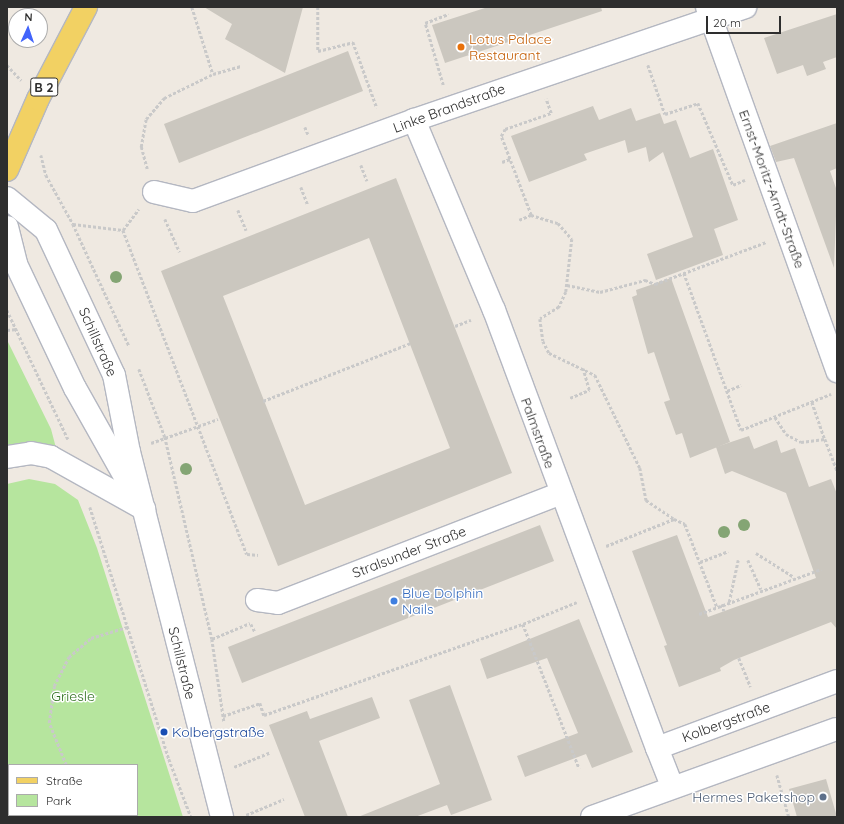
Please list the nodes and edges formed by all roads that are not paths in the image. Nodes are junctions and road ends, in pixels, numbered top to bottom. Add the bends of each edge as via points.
1 (86, 7) edge
2 (745, 7) edge
3 (709, 12) edge
4 (414, 120) junction
5 (7, 170) edge
6 (154, 192) road end
7 (7, 198) edge
8 (7, 227) edge
9 (837, 371) edge
10 (7, 457) edge
11 (561, 493) junction
12 (144, 509) junction
13 (257, 600) road end
14 (836, 684) edge
15 (837, 729) edge
16 (657, 748) junction
17 (672, 786) junction
18 (222, 817) edge
19 (592, 817) edge

1 - 5 main road, B 2 via 38,99
2 - 3 street, Linke Brandstraße
3 - 4 street, Linke Brandstraße via 640,42
3 - 9 street, Ernst-Moritz-Arndt-Straße
4 - 6 street, Linke Brandstraße via 193,201
4 - 11 street, Palmstraße via 488,294
7 - 12 street, Schillstraße via 46,230 114,375 129,452
8 - 12 street, Schillstraße via 16,264 76,388
10 - 12 street via 31,453 67,465
11 - 13 street, Stralsunder Straße via 278,603
11 - 16 street, Palmstraße
12 - 18 street, Schillstraße
14 - 16 street, Kolbergstraße
15 - 17 street
16 - 17 street
17 - 19 street

